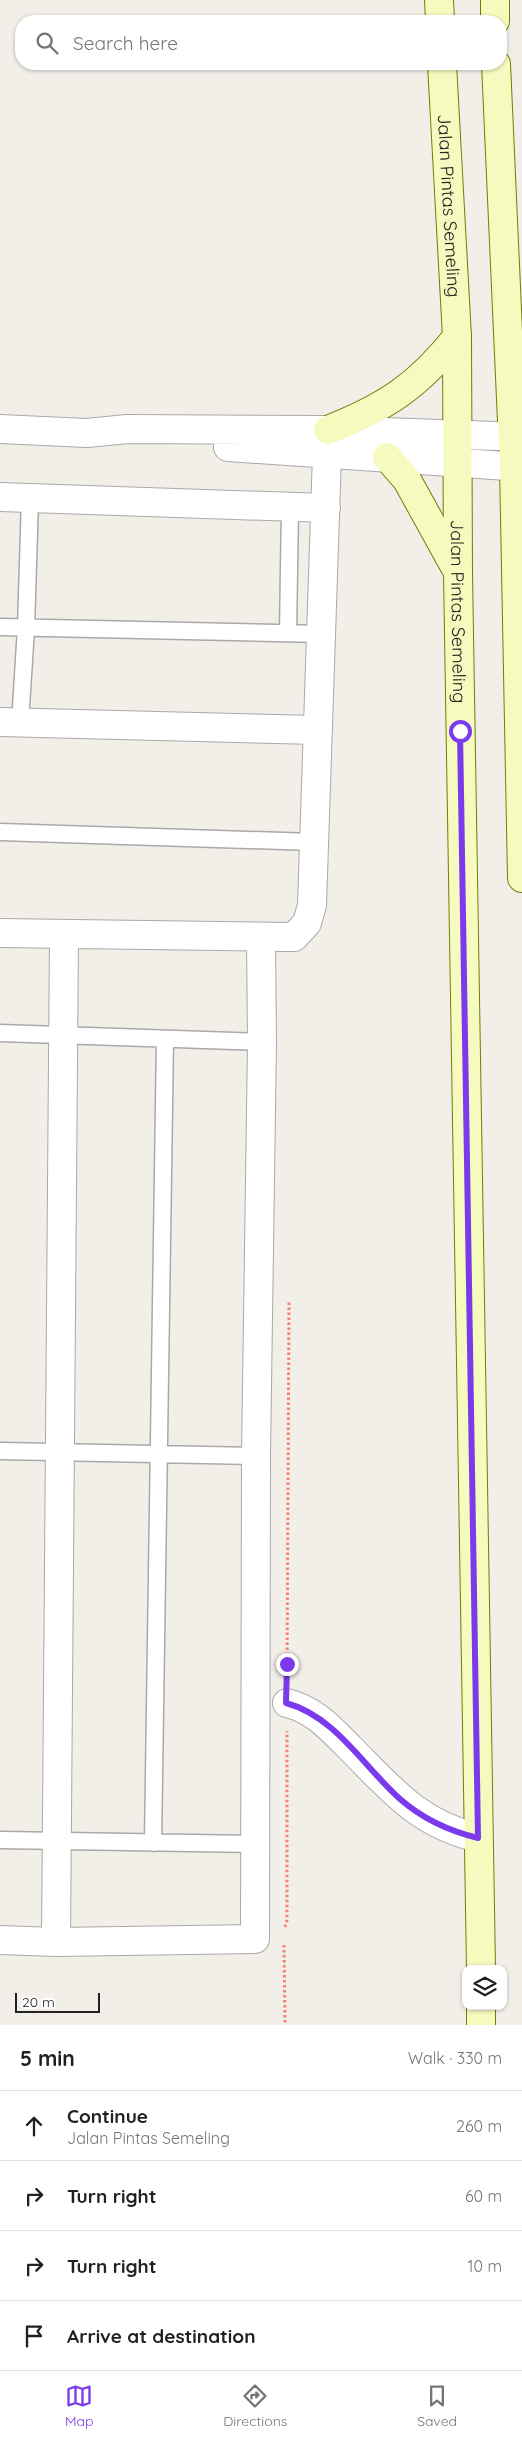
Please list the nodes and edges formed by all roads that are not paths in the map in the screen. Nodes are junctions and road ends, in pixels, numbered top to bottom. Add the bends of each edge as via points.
1 (439, 0) edge
2 (494, 0) edge
3 (440, 15) edge
4 (495, 15) edge
5 (442, 70) edge
6 (496, 70) edge
7 (508, 308) junction
8 (457, 337) junction
9 (522, 342) edge
10 (0, 429) edge
11 (458, 435) junction
12 (518, 437) edge
13 (328, 442) junction
14 (387, 457) junction
15 (459, 463) junction
16 (518, 466) edge
17 (0, 498) edge
18 (30, 498) junction
19 (290, 507) junction
20 (326, 508) junction
21 (518, 549) edge
22 (458, 573) junction
23 (0, 627) edge
24 (26, 628) junction
25 (288, 633) junction
26 (321, 634) junction
27 (10, 722) edge
28 (318, 730) junction
29 (0, 832) edge
30 (314, 842) junction
31 (522, 878) edge
32 (0, 933) edge
33 (64, 935) junction
34 (260, 937) junction
35 (0, 1033) edge
36 (63, 1035) junction
37 (165, 1038) junction
38 (262, 1042) junction
39 (0, 1451) edge
40 (60, 1453) junction
41 (159, 1455) junction
42 (256, 1456) junction
43 (286, 1703) road end
44 (478, 1838) junction
45 (0, 1840) edge
46 (57, 1841) junction
47 (153, 1843) junction
48 (255, 1844) junction
49 (0, 1940) edge
50 (56, 1942) junction
51 (481, 1965) edge
52 (481, 2010) edge
53 (481, 2025) edge

1 - 3 main road
2 - 4 main road
5 - 8 main road, Jalan Pintas Semeling
6 - 7 main road
7 - 9 main road
7 - 12 main road
8 - 11 main road, Jalan Pintas Semeling
8 - 13 main road via 434,366 405,391
10 - 13 street via 88,433 127,429
11 - 12 street
11 - 13 street
11 - 15 main road, Jalan Pintas Semeling
12 - 16 main road
13 - 14 street
13 - 20 street
14 - 15 street
14 - 22 main road via 411,487
15 - 16 street
15 - 22 main road, Jalan Pintas Semeling
16 - 21 main road
17 - 18 street
18 - 19 street
18 - 24 lane
19 - 20 street
19 - 25 lane
20 - 26 street
21 - 31 main road
22 - 44 main road, Jalan Pintas Semeling
23 - 24 lane
24 - 25 lane
24 - 27 lane
25 - 26 lane
26 - 28 street
27 - 28 street
28 - 30 street
29 - 30 lane
30 - 34 street via 312,905 307,923 294,937
32 - 33 street
33 - 34 street
33 - 36 street
34 - 38 street
35 - 36 lane
36 - 37 lane
36 - 40 street
37 - 38 lane
37 - 41 lane
38 - 42 street
39 - 40 lane
40 - 41 lane
40 - 46 street
41 - 42 lane
41 - 47 lane
42 - 48 street
43 - 44 street via 299,1706 321,1719 401,1799 434,1824 454,1833
44 - 51 main road, Jalan Pintas Semeling
45 - 46 lane
46 - 47 lane
46 - 50 street
47 - 48 lane
48 - 50 street via 255,1940
49 - 50 street
52 - 53 main road

